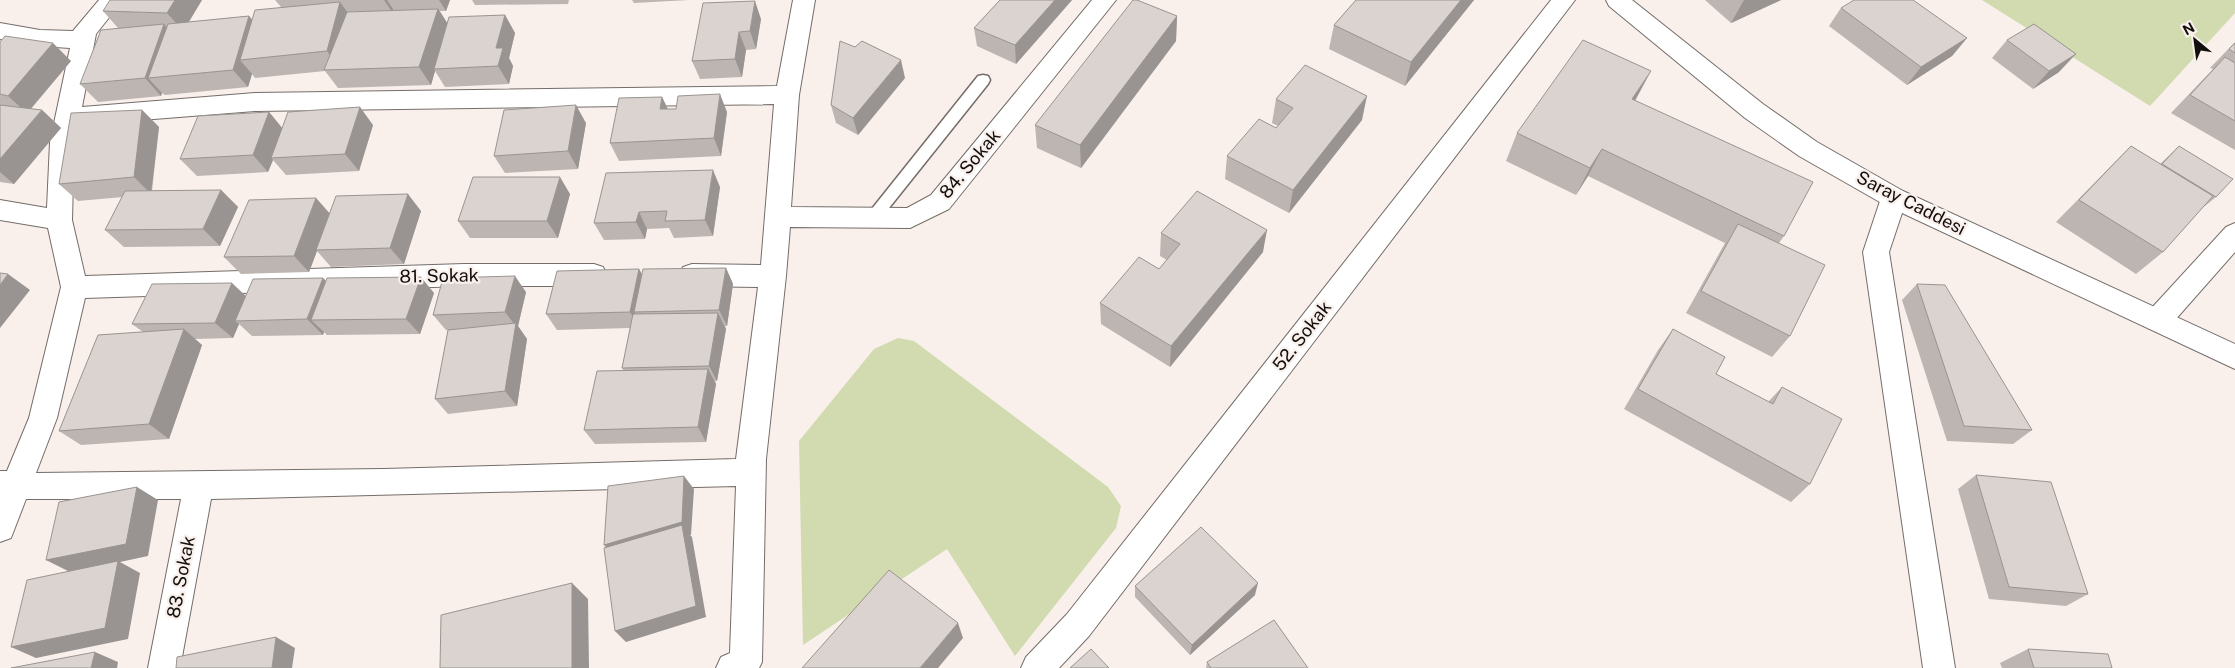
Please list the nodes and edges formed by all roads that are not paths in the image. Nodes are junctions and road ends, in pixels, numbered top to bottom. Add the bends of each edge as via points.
1 (112, 0) edge
2 (804, 0) edge
3 (1105, 0) edge
4 (1564, 0) edge
5 (1617, 0) edge
6 (0, 31) edge
7 (82, 40) junction
8 (983, 80) dead end
9 (787, 95) junction
10 (68, 117) junction
11 (1894, 198) junction
12 (0, 210) edge
13 (778, 217) junction
14 (872, 219) junction
15 (58, 220) junction
16 (2235, 234) edge
17 (613, 275) edge
18 (663, 275) edge
19 (773, 276) junction
20 (74, 287) junction
21 (2158, 320) junction
22 (2235, 357) edge
23 (751, 472) junction
24 (8, 485) edge
25 (198, 486) junction
26 (0, 528) edge
27 (742, 666) edge
28 (164, 668) edge
29 (1037, 668) edge
30 (1939, 668) edge

1 - 7 street via 85,31
2 - 9 street
3 - 14 street, 84. Sokak via 940,202 910,218
4 - 29 street, 52. Sokak via 1078,625
5 - 11 street, Saray Caddesi via 1754,111 1808,149
6 - 7 street via 40,38
7 - 10 street
8 - 14 lane
9 - 10 street via 255,102
9 - 13 street
10 - 15 street via 62,142
11 - 21 street, Saray Caddesi
11 - 30 street via 1876,252
12 - 15 street
13 - 14 street, 84. Sokak
13 - 19 street
15 - 20 street
16 - 21 street
17 - 20 street, 81. Sokak via 464,275
18 - 19 street
19 - 23 street
20 - 24 street via 43,418
21 - 22 street, Saray Caddesi
23 - 25 street
23 - 27 street
24 - 25 street
24 - 26 street
25 - 28 street, 83. Sokak

